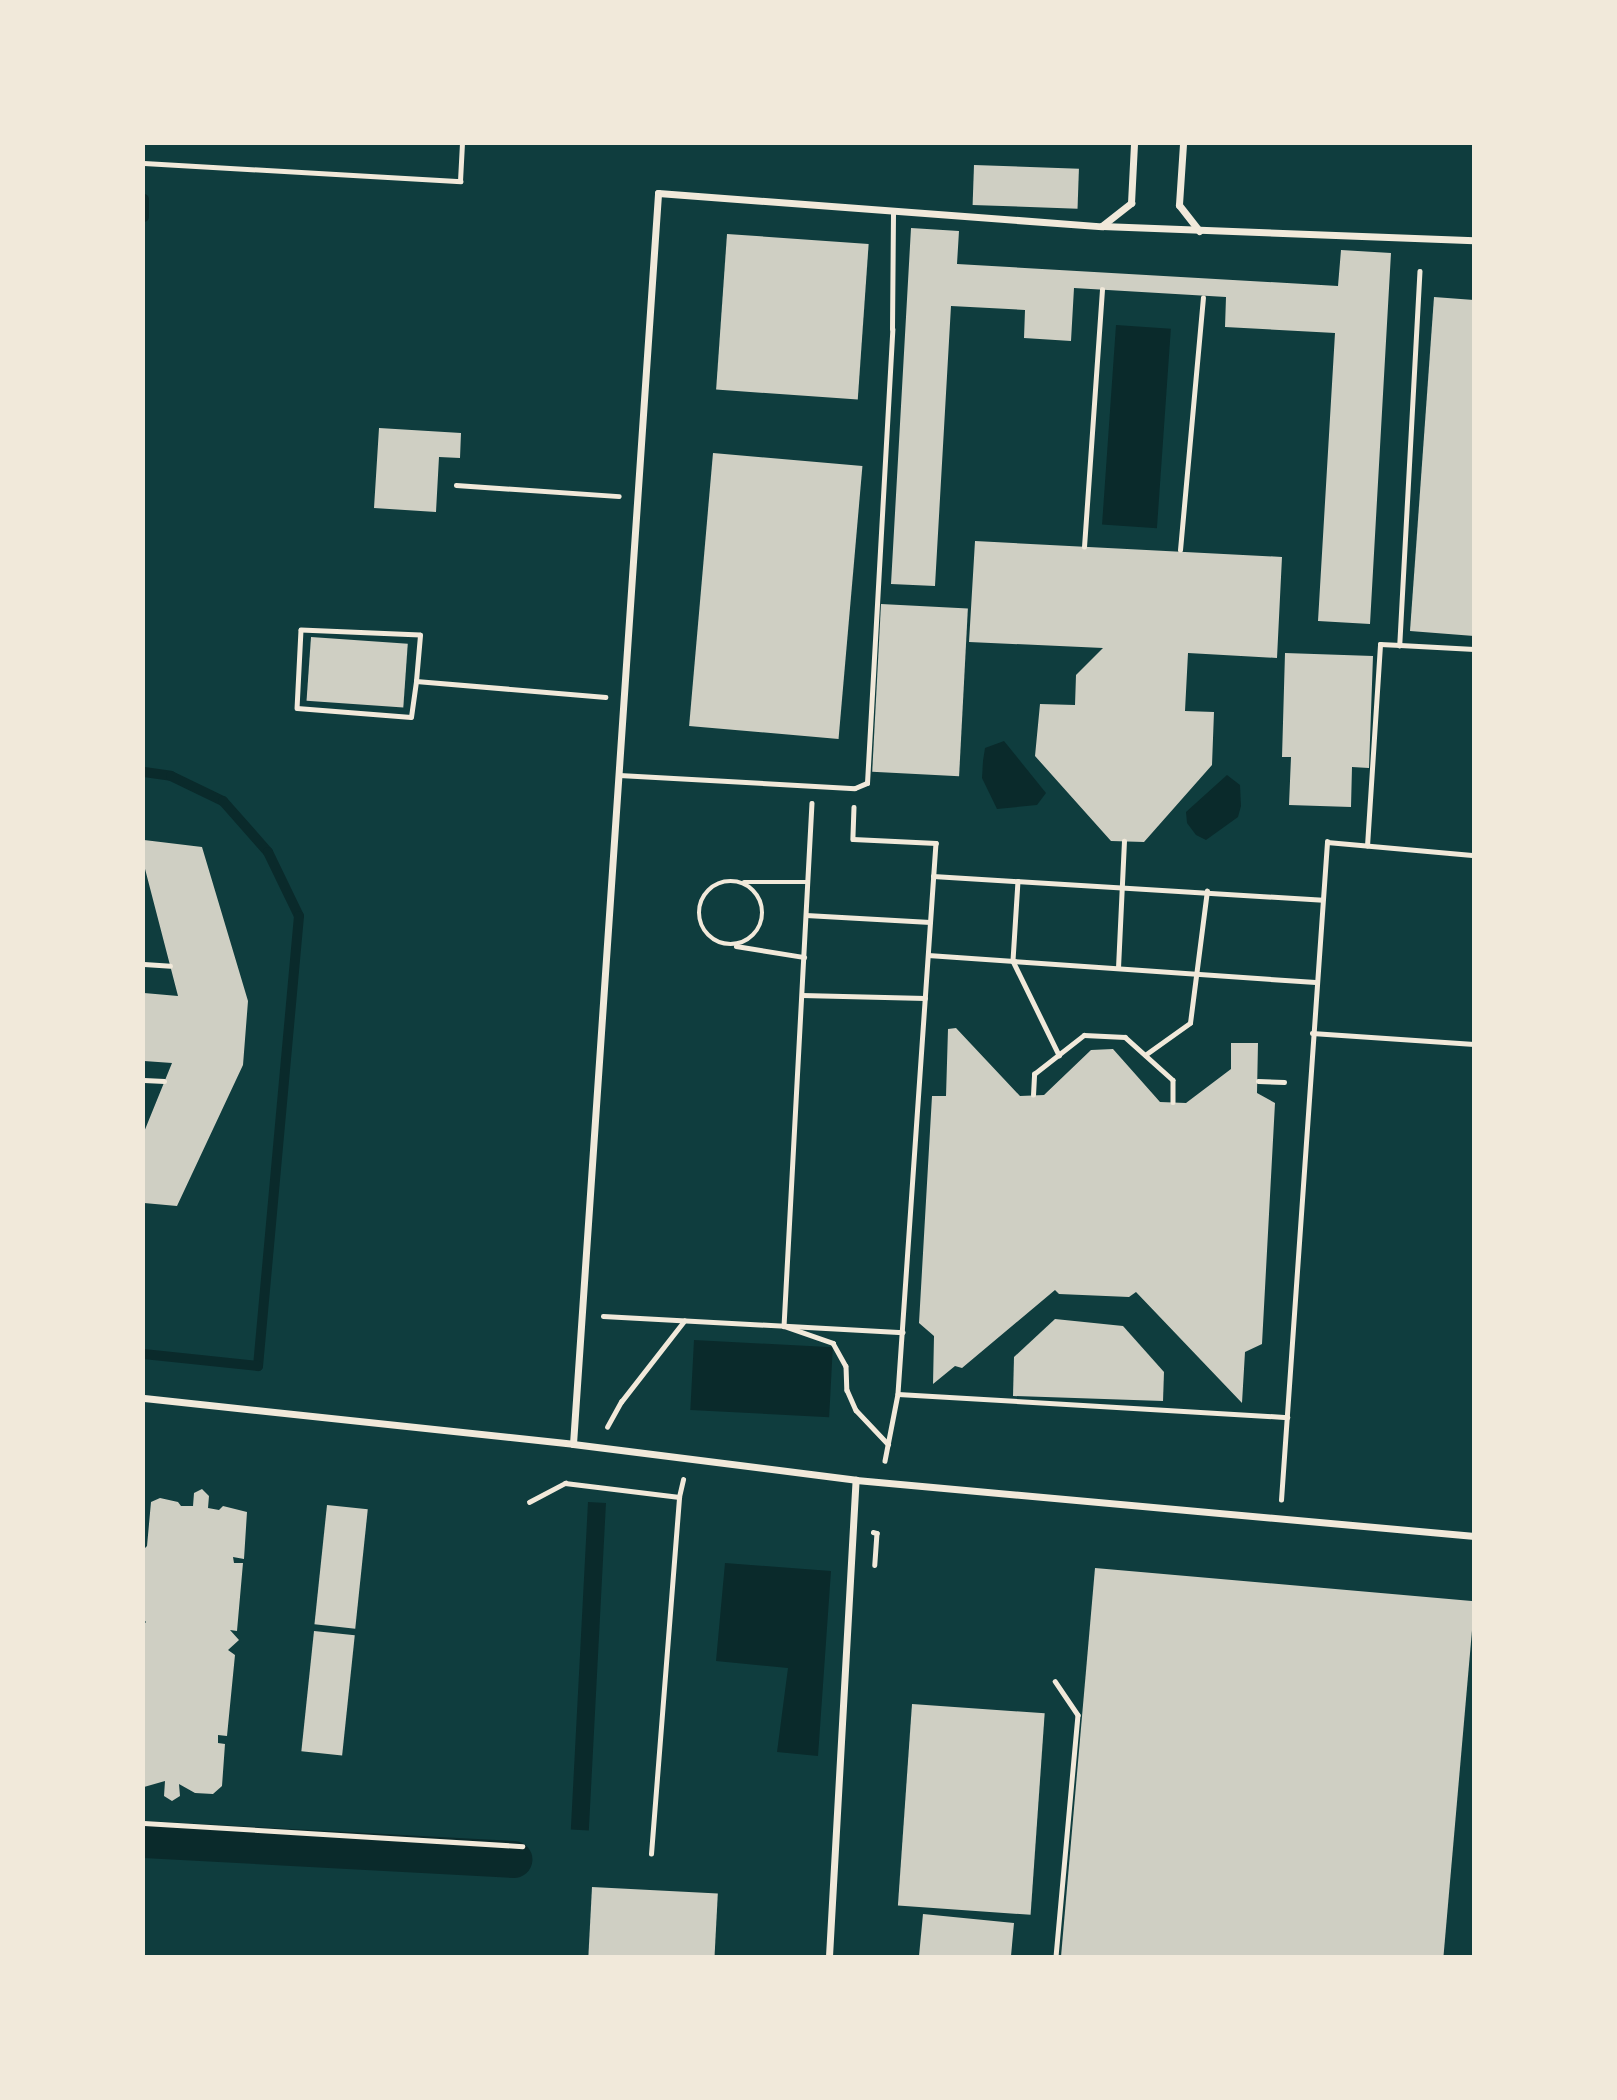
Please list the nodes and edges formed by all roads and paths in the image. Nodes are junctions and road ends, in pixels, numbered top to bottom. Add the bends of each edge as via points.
1 (462, 144) edge
2 (1134, 144) edge
3 (1183, 144) edge
4 (144, 163) edge
5 (893, 210) junction
6 (1102, 226) junction
7 (1199, 231) junction
8 (1474, 240) edge
9 (1420, 271) dead end
10 (1102, 290) dead end
11 (1203, 298) dead end
12 (456, 485) dead end
13 (637, 497) junction
14 (1084, 547) dead end
15 (1180, 550) dead end
16 (1400, 645) junction
17 (1474, 649) edge
18 (416, 681) junction
19 (624, 698) junction
20 (620, 775) junction
21 (813, 785) junction
22 (855, 788) junction
23 (1124, 841) dead end
24 (1367, 846) junction
25 (1474, 855) edge
26 (933, 876) junction
27 (808, 881) junction
28 (1018, 881) junction
29 (740, 883) junction
30 (1122, 888) junction
31 (1206, 892) junction
32 (1322, 900) junction
33 (806, 915) junction
34 (930, 922) junction
35 (730, 945) junction
36 (928, 955) junction
37 (804, 957) junction
38 (1013, 961) junction
39 (144, 964) edge
40 (170, 966) dead end
41 (1118, 968) junction
42 (1199, 973) junction
43 (1315, 982) junction
44 (802, 995) junction
45 (925, 999) junction
46 (1312, 1033) junction
47 (1474, 1044) edge
48 (1059, 1055) junction
49 (1145, 1055) junction
50 (144, 1080) edge
51 (164, 1081) dead end
52 (1258, 1081) dead end
53 (1284, 1082) dead end
54 (1033, 1096) dead end
55 (1173, 1102) dead end
56 (582, 1314) junction
57 (684, 1320) junction
58 (784, 1326) junction
59 (903, 1332) junction
60 (898, 1394) junction
61 (144, 1398) edge
62 (1287, 1417) junction
63 (573, 1444) junction
64 (888, 1444) junction
65 (596, 1447) junction
66 (687, 1459) junction
67 (884, 1469) dead end
68 (856, 1480) junction
69 (679, 1497) junction
70 (528, 1502) dead end
71 (1280, 1518) junction
72 (1474, 1536) edge
73 (1055, 1681) dead end
74 (144, 1823) edge
75 (522, 1846) dead end
76 (651, 1854) dead end
77 (828, 1956) edge
78 (1056, 1956) edge

1 - 4 path via 460,181
2 - 6 street via 1130,203
3 - 7 street via 1179,205
5 - 6 street
5 - 13 street via 658,193
5 - 22 lane via 892,329 869,775 867,783
6 - 7 street
7 - 8 street
9 - 16 path
10 - 14 path
11 - 15 path
12 - 13 path
13 - 19 street
16 - 17 path
16 - 24 path via 1380,644
18 - 18 path via 411,717 297,708 301,630 420,635
18 - 19 path
19 - 20 street
20 - 21 lane
20 - 56 street
21 - 22 lane
21 - 27 path
22 - 26 path via 853,839 936,842
23 - 30 path
24 - 25 path
24 - 32 path via 1327,842
26 - 28 path
26 - 34 path
27 - 29 path
27 - 33 path
28 - 30 path
28 - 38 path
29 - 35 path via 750,887 761,904 761,924 749,940
29 - 35 path via 730,881 710,889 699,908 699,919 710,938
30 - 31 path
30 - 41 path
31 - 32 path
31 - 42 path
32 - 43 path
33 - 34 path
33 - 37 path
34 - 36 path
35 - 37 path
36 - 38 path
36 - 45 path
37 - 44 path
38 - 41 path
38 - 48 path
39 - 40 path
41 - 42 path
42 - 43 path
42 - 49 path via 1190,1023
43 - 46 path
44 - 45 path
44 - 58 path
45 - 59 path
46 - 47 path
46 - 62 path
48 - 49 path via 1084,1035 1125,1037
48 - 54 path via 1034,1074
49 - 55 path via 1173,1080
50 - 51 path
52 - 53 path
56 - 57 path
56 - 63 street
57 - 58 path
57 - 65 path via 621,1402
58 - 59 path
58 - 64 path via 833,1343 846,1366 847,1390 856,1410
59 - 60 path
60 - 62 path
60 - 64 path
61 - 63 street
62 - 71 path
63 - 65 street
64 - 67 path
65 - 66 street
66 - 68 street
66 - 69 path
68 - 71 street
68 - 77 street
69 - 70 path via 565,1483
69 - 76 path
71 - 72 street
73 - 78 path via 1078,1715
74 - 75 path

